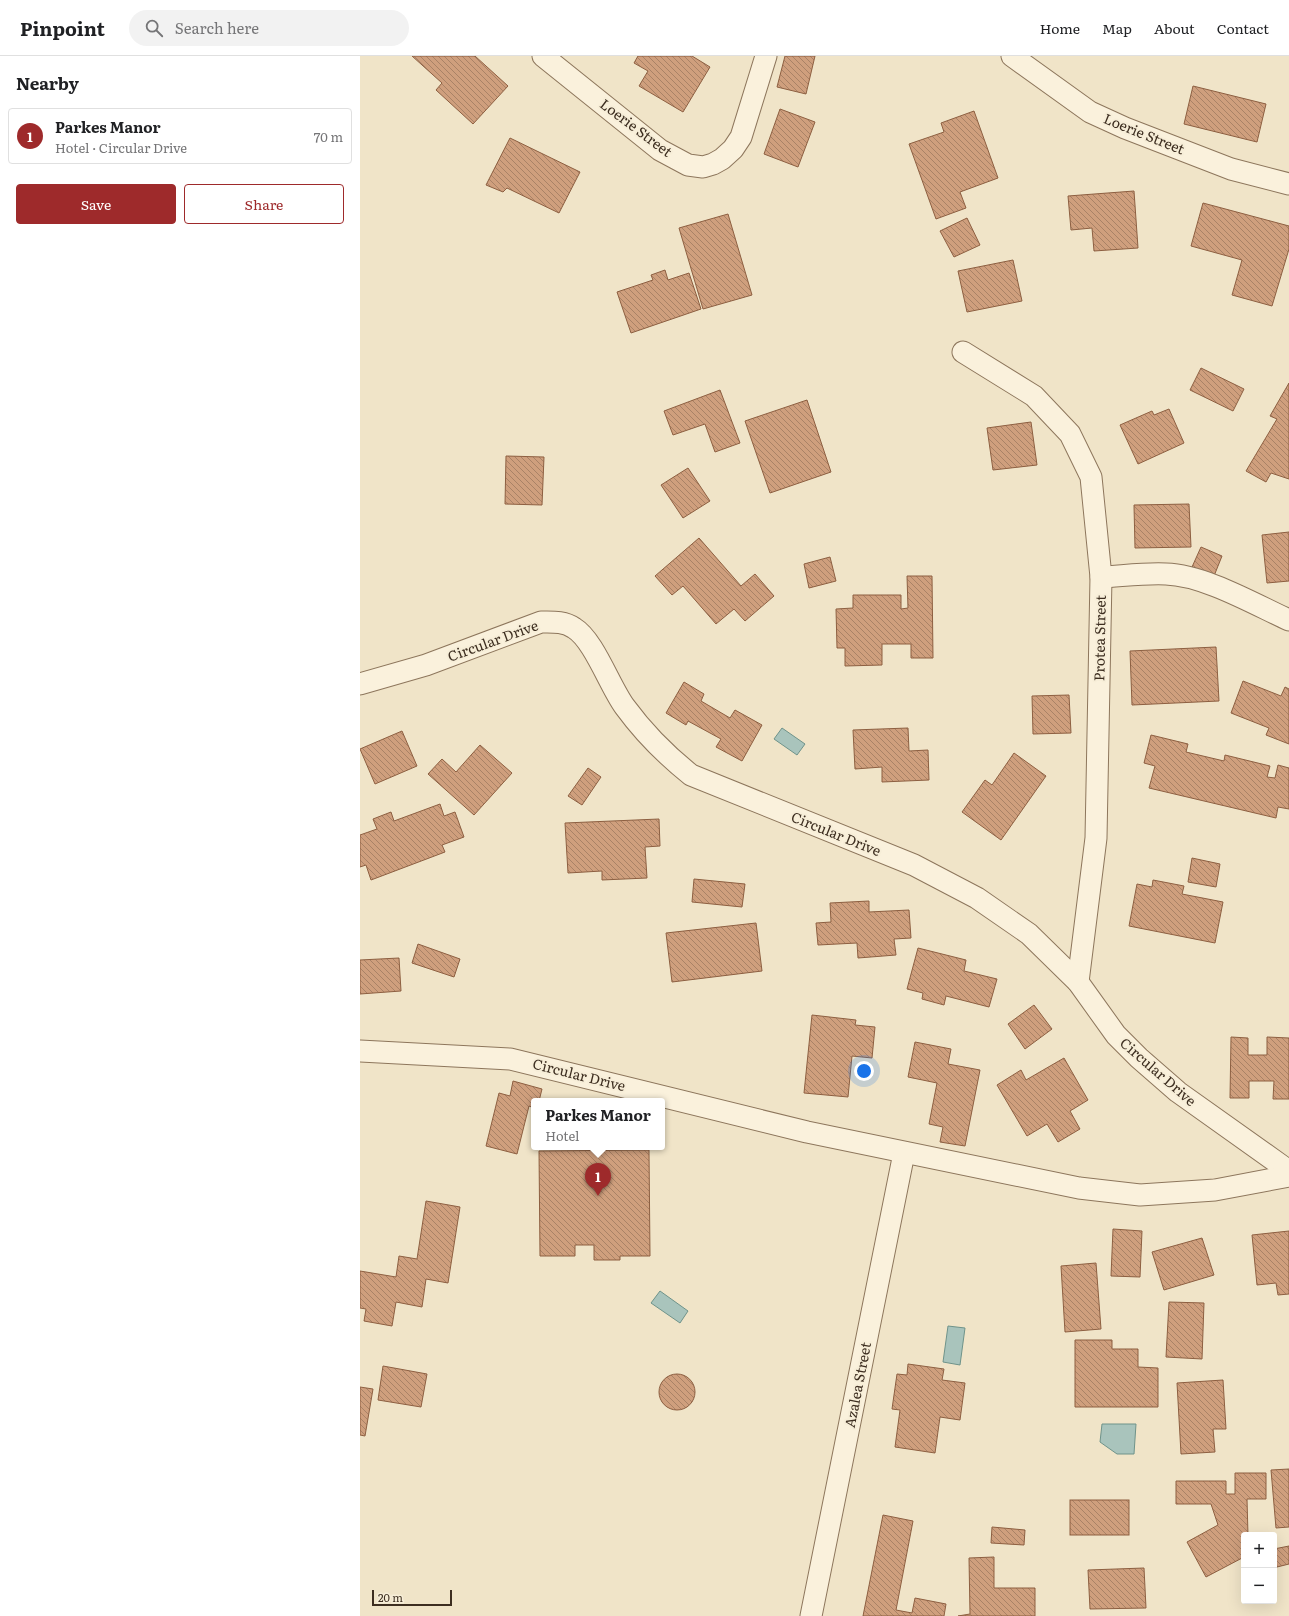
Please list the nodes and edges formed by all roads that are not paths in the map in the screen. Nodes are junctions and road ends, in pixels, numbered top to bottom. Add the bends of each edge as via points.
1 (543, 56) edge
2 (766, 56) edge
3 (1012, 56) edge
4 (1289, 184) edge
5 (963, 352) dead end
6 (1101, 577) junction
7 (1289, 620) edge
8 (360, 684) edge
9 (1078, 982) junction
10 (360, 1051) edge
11 (904, 1153) junction
12 (1289, 1171) edge
13 (1289, 1176) edge
14 (811, 1616) edge

1 - 2 street, Loerie Street via 660,150 688,165 704,167 722,159 741,137
3 - 4 street, Loerie Street via 1090,112 1231,169
5 - 6 street, Protea Street via 1034,396 1070,434 1091,477
6 - 7 street via 1167,574 1185,577 1218,588
6 - 9 street, Protea Street via 1096,838
8 - 9 street, Circular Drive via 426,665 541,622 559,622 574,628 590,646 624,706 664,754 691,775 914,865 977,898 1029,934
9 - 12 street, Circular Drive via 1116,1035 1139,1058 1178,1092
10 - 11 street, Circular Drive via 510,1059 807,1132
11 - 13 street, Circular Drive via 1079,1188 1140,1195 1215,1190
11 - 14 street, Azalea Street

